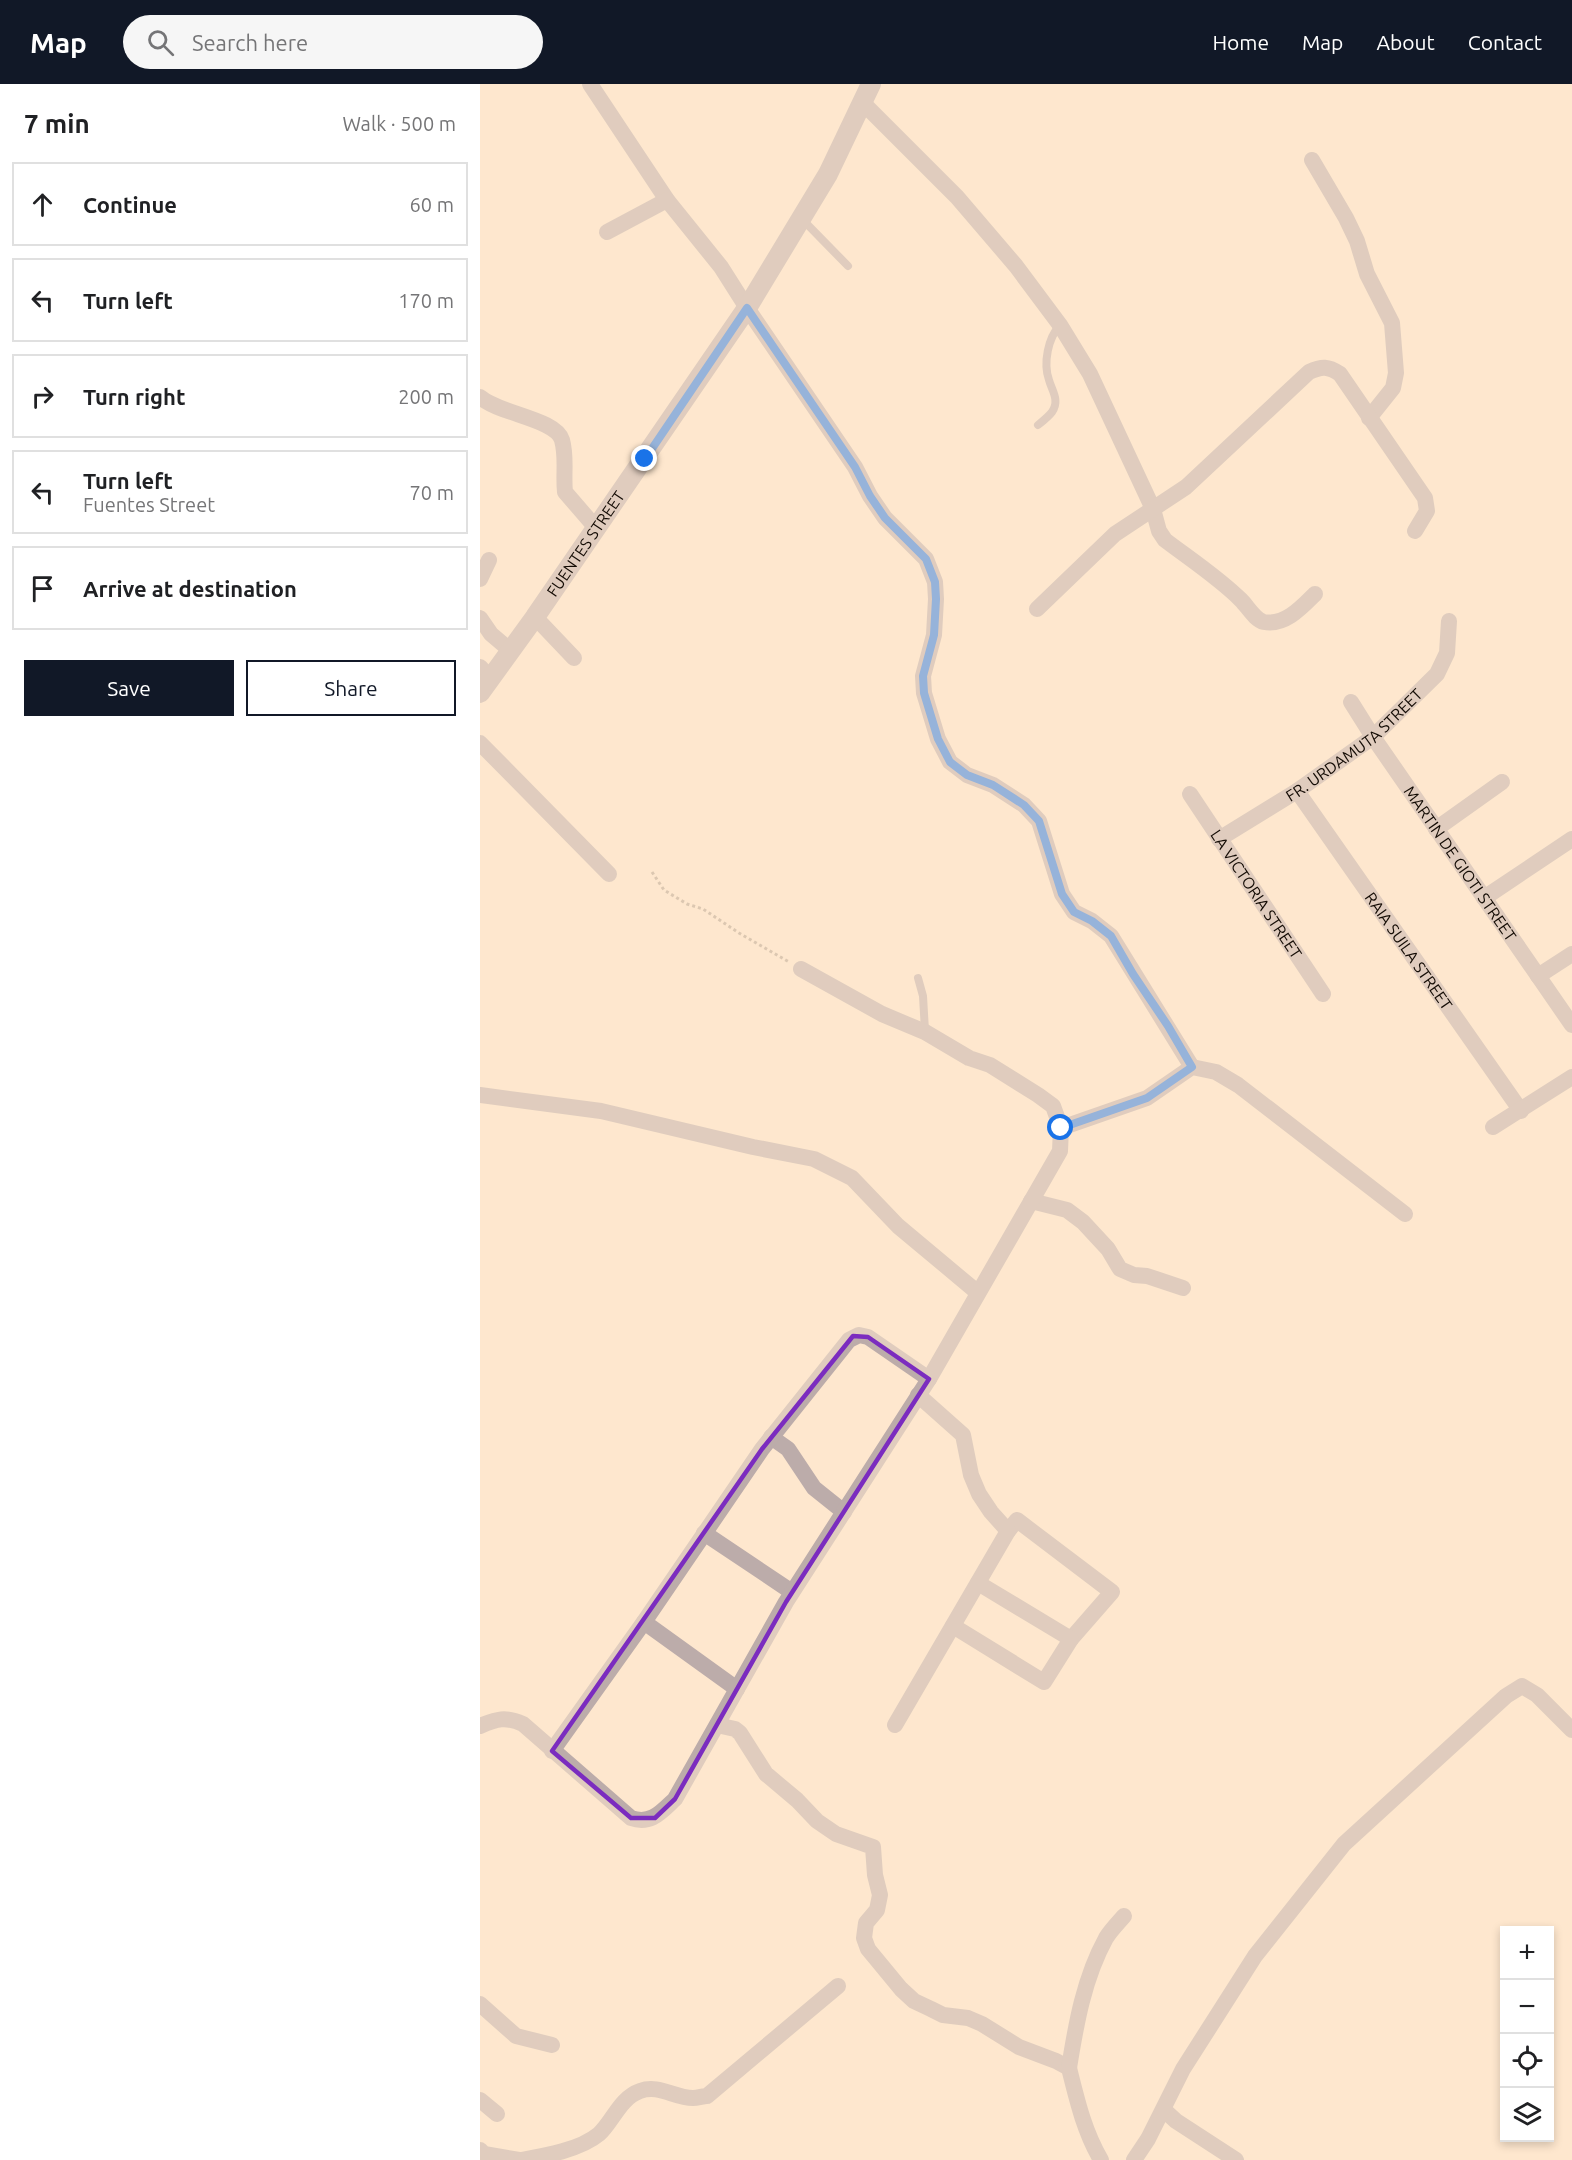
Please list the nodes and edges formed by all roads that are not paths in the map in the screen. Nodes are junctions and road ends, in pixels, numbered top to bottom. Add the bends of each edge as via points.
1 (590, 84) edge
2 (871, 84) edge
3 (863, 103) junction
4 (1312, 160) dead end
5 (667, 200) junction
6 (801, 218) junction
7 (607, 232) dead end
8 (848, 266) dead end
9 (747, 308) junction
10 (1060, 325) junction
11 (480, 397) edge
12 (1369, 418) junction
13 (1038, 425) dead end
14 (1153, 509) junction
15 (597, 529) junction
16 (1415, 531) dead end
17 (489, 560) dead end
18 (480, 579) edge
19 (1315, 594) dead end
20 (1037, 609) dead end
21 (536, 617) junction
22 (480, 618) edge
23 (1449, 621) dead end
24 (511, 651) junction
25 (574, 658) dead end
26 (484, 680) edge
27 (1351, 702) dead end
28 (1373, 737) junction
29 (480, 743) edge
30 (1502, 782) dead end
31 (1297, 791) junction
32 (1190, 794) dead end
33 (1436, 829) junction
34 (1219, 839) junction
35 (1572, 839) edge
36 (609, 874) dead end
37 (1484, 898) junction
38 (1572, 954) edge
39 (801, 969) road end
40 (1538, 976) junction
41 (918, 978) dead end
42 (1323, 994) dead end
43 (1572, 1025) edge
44 (925, 1032) junction
45 (1192, 1067) junction
46 (1572, 1077) edge
47 (480, 1095) edge
48 (1521, 1111) junction
49 (1492, 1127) dead end
50 (1061, 1128) junction
51 (1031, 1201) junction
52 (1405, 1215) dead end
53 (1183, 1288) dead end
54 (977, 1292) junction
55 (929, 1379) junction
56 (918, 1395) junction
57 (771, 1437) junction
58 (844, 1512) junction
59 (1008, 1531) junction
60 (705, 1533) junction
61 (978, 1582) junction
62 (792, 1592) junction
63 (644, 1622) junction
64 (953, 1626) junction
65 (1071, 1639) junction
66 (737, 1689) junction
67 (717, 1725) junction
68 (895, 1725) dead end
69 (480, 1726) edge
70 (1572, 1730) edge
71 (552, 1751) junction
72 (1124, 1916) dead end
73 (838, 1986) dead end
74 (480, 2004) edge
75 (552, 2045) dead end
76 (1069, 2068) junction
77 (480, 2100) edge
78 (1164, 2110) junction
79 (497, 2114) dead end
80 (480, 2150) edge
81 (520, 2160) edge
82 (1101, 2160) edge
83 (1134, 2160) edge
84 (1236, 2160) edge

1 - 5 street
2 - 3 street, FUENTES STREET
3 - 6 street, FUENTES STREET
3 - 10 street via 957,196
4 - 12 street via 1346,218 1367,274 1392,323 1396,373 1393,388
5 - 7 street
5 - 9 street via 721,267
6 - 8 lane
6 - 9 street, FUENTES STREET
9 - 15 street, FUENTES STREET
9 - 45 street via 885,518 926,559 935,582 936,599 934,635 923,676 924,693 938,739 950,762 1024,805 1039,821 1062,894 1074,912 1111,936
10 - 13 lane via 1053,332 1046,365 1056,394 1053,411
10 - 14 street via 1090,374
11 - 15 street via 502,410 554,429 561,437 566,455 565,492
12 - 14 street via 1340,374 1328,366 1319,367 1186,487
12 - 16 street via 1425,498 1427,511
14 - 19 street via 1166,540 1240,598 1258,619 1279,621 1296,613
14 - 20 street via 1115,534
15 - 21 street, FUENTES STREET
17 - 18 street
21 - 24 street, FUENTES STREET
21 - 25 street
22 - 24 street
23 - 28 street, FR. URDAMUTA STREET via 1447,653 1437,674
24 - 26 street, FUENTES STREET
27 - 28 street, MARTIN DE GIOTI STREET
28 - 31 street, FR. URDAMUTA STREET
28 - 33 street, MARTIN DE GIOTI STREET
29 - 36 street
30 - 33 street
31 - 34 street, FR. URDAMUTA STREET
31 - 48 street, RAIA SUILA STREET
32 - 34 street, LA VICTORIA STREET
33 - 37 street, MARTIN DE GIOTI STREET
34 - 42 street, LA VICTORIA STREET
35 - 37 street
37 - 40 street, MARTIN DE GIOTI STREET
38 - 40 street
39 - 44 street via 882,1014
40 - 43 street, MARTIN DE GIOTI STREET
41 - 44 lane
44 - 50 street via 1038,1095 1053,1106
45 - 50 street via 1147,1098
45 - 52 street via 1216,1072 1238,1085
46 - 48 street
47 - 54 street via 601,1111 814,1159 852,1178 898,1226
48 - 49 street
50 - 51 street via 1060,1151
51 - 53 street via 1067,1210 1083,1222 1120,1269
51 - 54 street
54 - 55 street
55 - 56 street
55 - 57 street via 868,1337 853,1336
56 - 58 street
56 - 59 street via 963,1435 978,1494
57 - 58 street via 788,1449 814,1488
57 - 60 street
58 - 62 street
59 - 61 street
59 - 65 street via 1017,1520 1112,1592
60 - 62 street
60 - 63 street
61 - 64 street
61 - 65 street
62 - 66 street
63 - 66 street
63 - 71 street
64 - 65 street via 1044,1682
64 - 68 street
66 - 67 street
67 - 71 street via 675,1799 655,1818 646,1821 631,1818
67 - 76 street via 740,1733 766,1774 826,1828 873,1847 880,1895 877,1910 866,1923 864,1938 901,1989 914,2001 943,2015 968,2018 1018,2047
69 - 71 street via 511,1718
70 - 78 street via 1537,1695 1522,1686 1506,1696 1344,1844 1255,1956 1183,2069
72 - 76 street via 1107,1936 1093,1967
73 - 81 street via 707,2096 693,2098 648,2088 637,2091 599,2134 556,2154
74 - 75 street via 516,2036
76 - 82 street via 1076,2103
77 - 79 street
78 - 83 street
78 - 84 street
80 - 81 street

